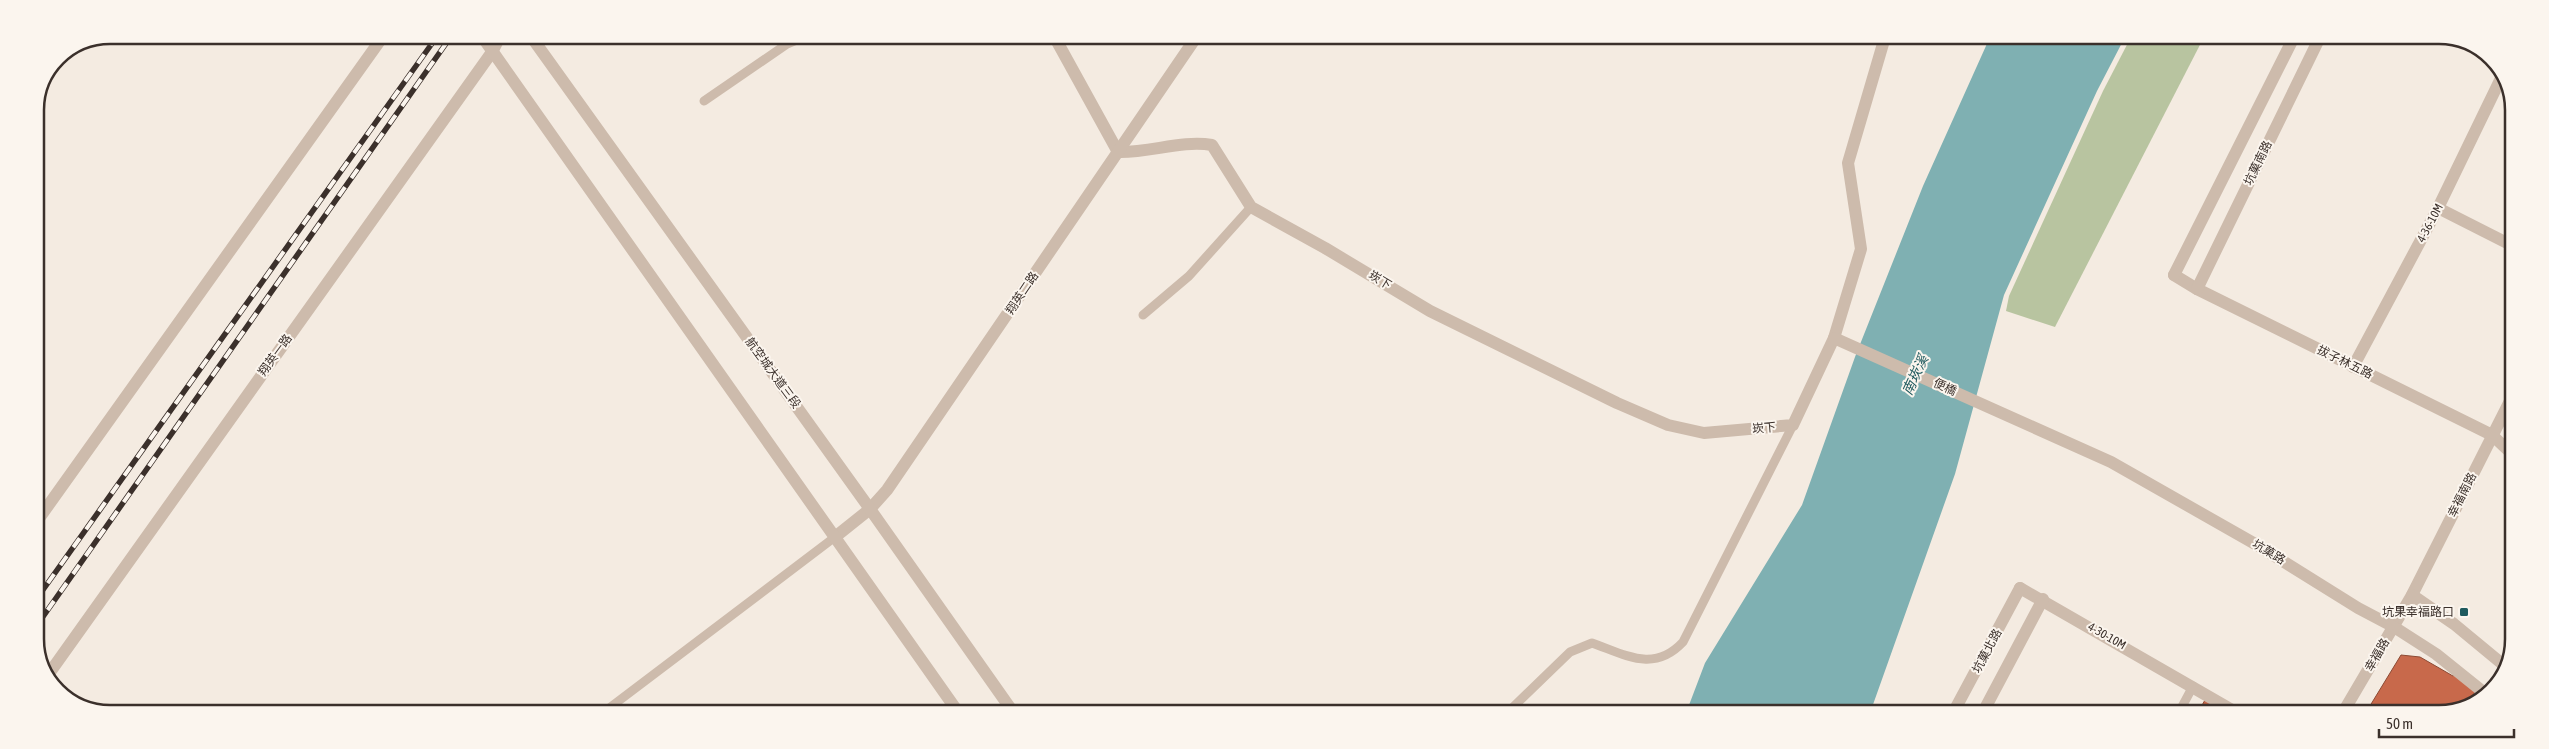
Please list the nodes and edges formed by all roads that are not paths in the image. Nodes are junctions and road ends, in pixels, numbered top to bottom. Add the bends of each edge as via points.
1 (378, 44) edge
2 (487, 44) edge
3 (496, 44) edge
4 (536, 44) edge
5 (787, 44) edge
6 (1058, 44) edge
7 (1192, 44) edge
8 (1882, 44) edge
9 (2290, 44) edge
10 (2317, 44) edge
11 (492, 52) junction
12 (2499, 83) edge
13 (704, 101) dead end
14 (1118, 152) junction
15 (1251, 207) junction
16 (2438, 208) junction
17 (2505, 242) edge
18 (2174, 275) joint
19 (2196, 288) junction
20 (1143, 315) dead end
21 (1834, 338) junction
22 (2354, 367) junction
23 (2505, 410) edge
24 (1793, 425) junction
25 (2039, 429) joint
26 (2492, 435) junction
27 (2505, 447) edge
28 (870, 509) junction
29 (44, 511) edge
30 (835, 537) junction
31 (2020, 588) joint
32 (2412, 595) junction
33 (2043, 599) junction
34 (2394, 627) junction
35 (2501, 663) edge
36 (52, 670) edge
37 (2193, 686) junction
38 (2481, 690) edge
39 (613, 705) edge
40 (953, 705) edge
41 (1008, 705) edge
42 (1514, 705) edge
43 (1958, 705) edge
44 (1987, 705) edge
45 (2183, 705) edge
46 (2224, 705) edge
47 (2347, 705) edge

1 - 29 street
2 - 11 street
3 - 11 street, 翔英一路
4 - 28 street, 航空城大道三段
5 - 13 lane
6 - 14 street
7 - 14 street, 翔英二路
8 - 21 street, 崁下 via 1848,163 1861,249
9 - 18 street, 坑菓南路
10 - 19 street, 坑菓南路
11 - 30 street
11 - 36 street, 翔英一路
12 - 16 street, 4-36-10M
14 - 15 street, 崁下 via 1139,153 1198,143 1212,145
14 - 28 street, 翔英二路 via 887,490
15 - 20 lane via 1189,276
15 - 24 street, 崁下 via 1430,310 1668,425 1704,433
16 - 17 street
16 - 22 street, 4-36-10M
18 - 19 street, 拔子林五路
19 - 22 street, 拔子林五路
21 - 24 street, 崁下
21 - 25 street, 便橋
22 - 26 street, 拔子林五路
23 - 26 street, 幸福南路
24 - 42 lane, 崁下 via 1683,642 1665,658 1653,660 1638,659 1592,643 1570,652
25 - 34 street, 坑菓路 via 2111,462
26 - 27 street, 拔子林五路
26 - 32 street, 幸福南路
28 - 30 street, 翔英二路
28 - 41 street, 航空城大道三段
30 - 39 lane
30 - 40 street
31 - 33 street, 4-30-10M
31 - 43 street, 坑菓北路
32 - 34 street, 幸福路
32 - 35 street
33 - 37 street, 4-30-10M
33 - 44 street, 坑菓北路
34 - 38 street, 坑菓路 via 2436,654
34 - 47 street, 幸福路
37 - 45 lane
37 - 46 street, 4-30-10M

